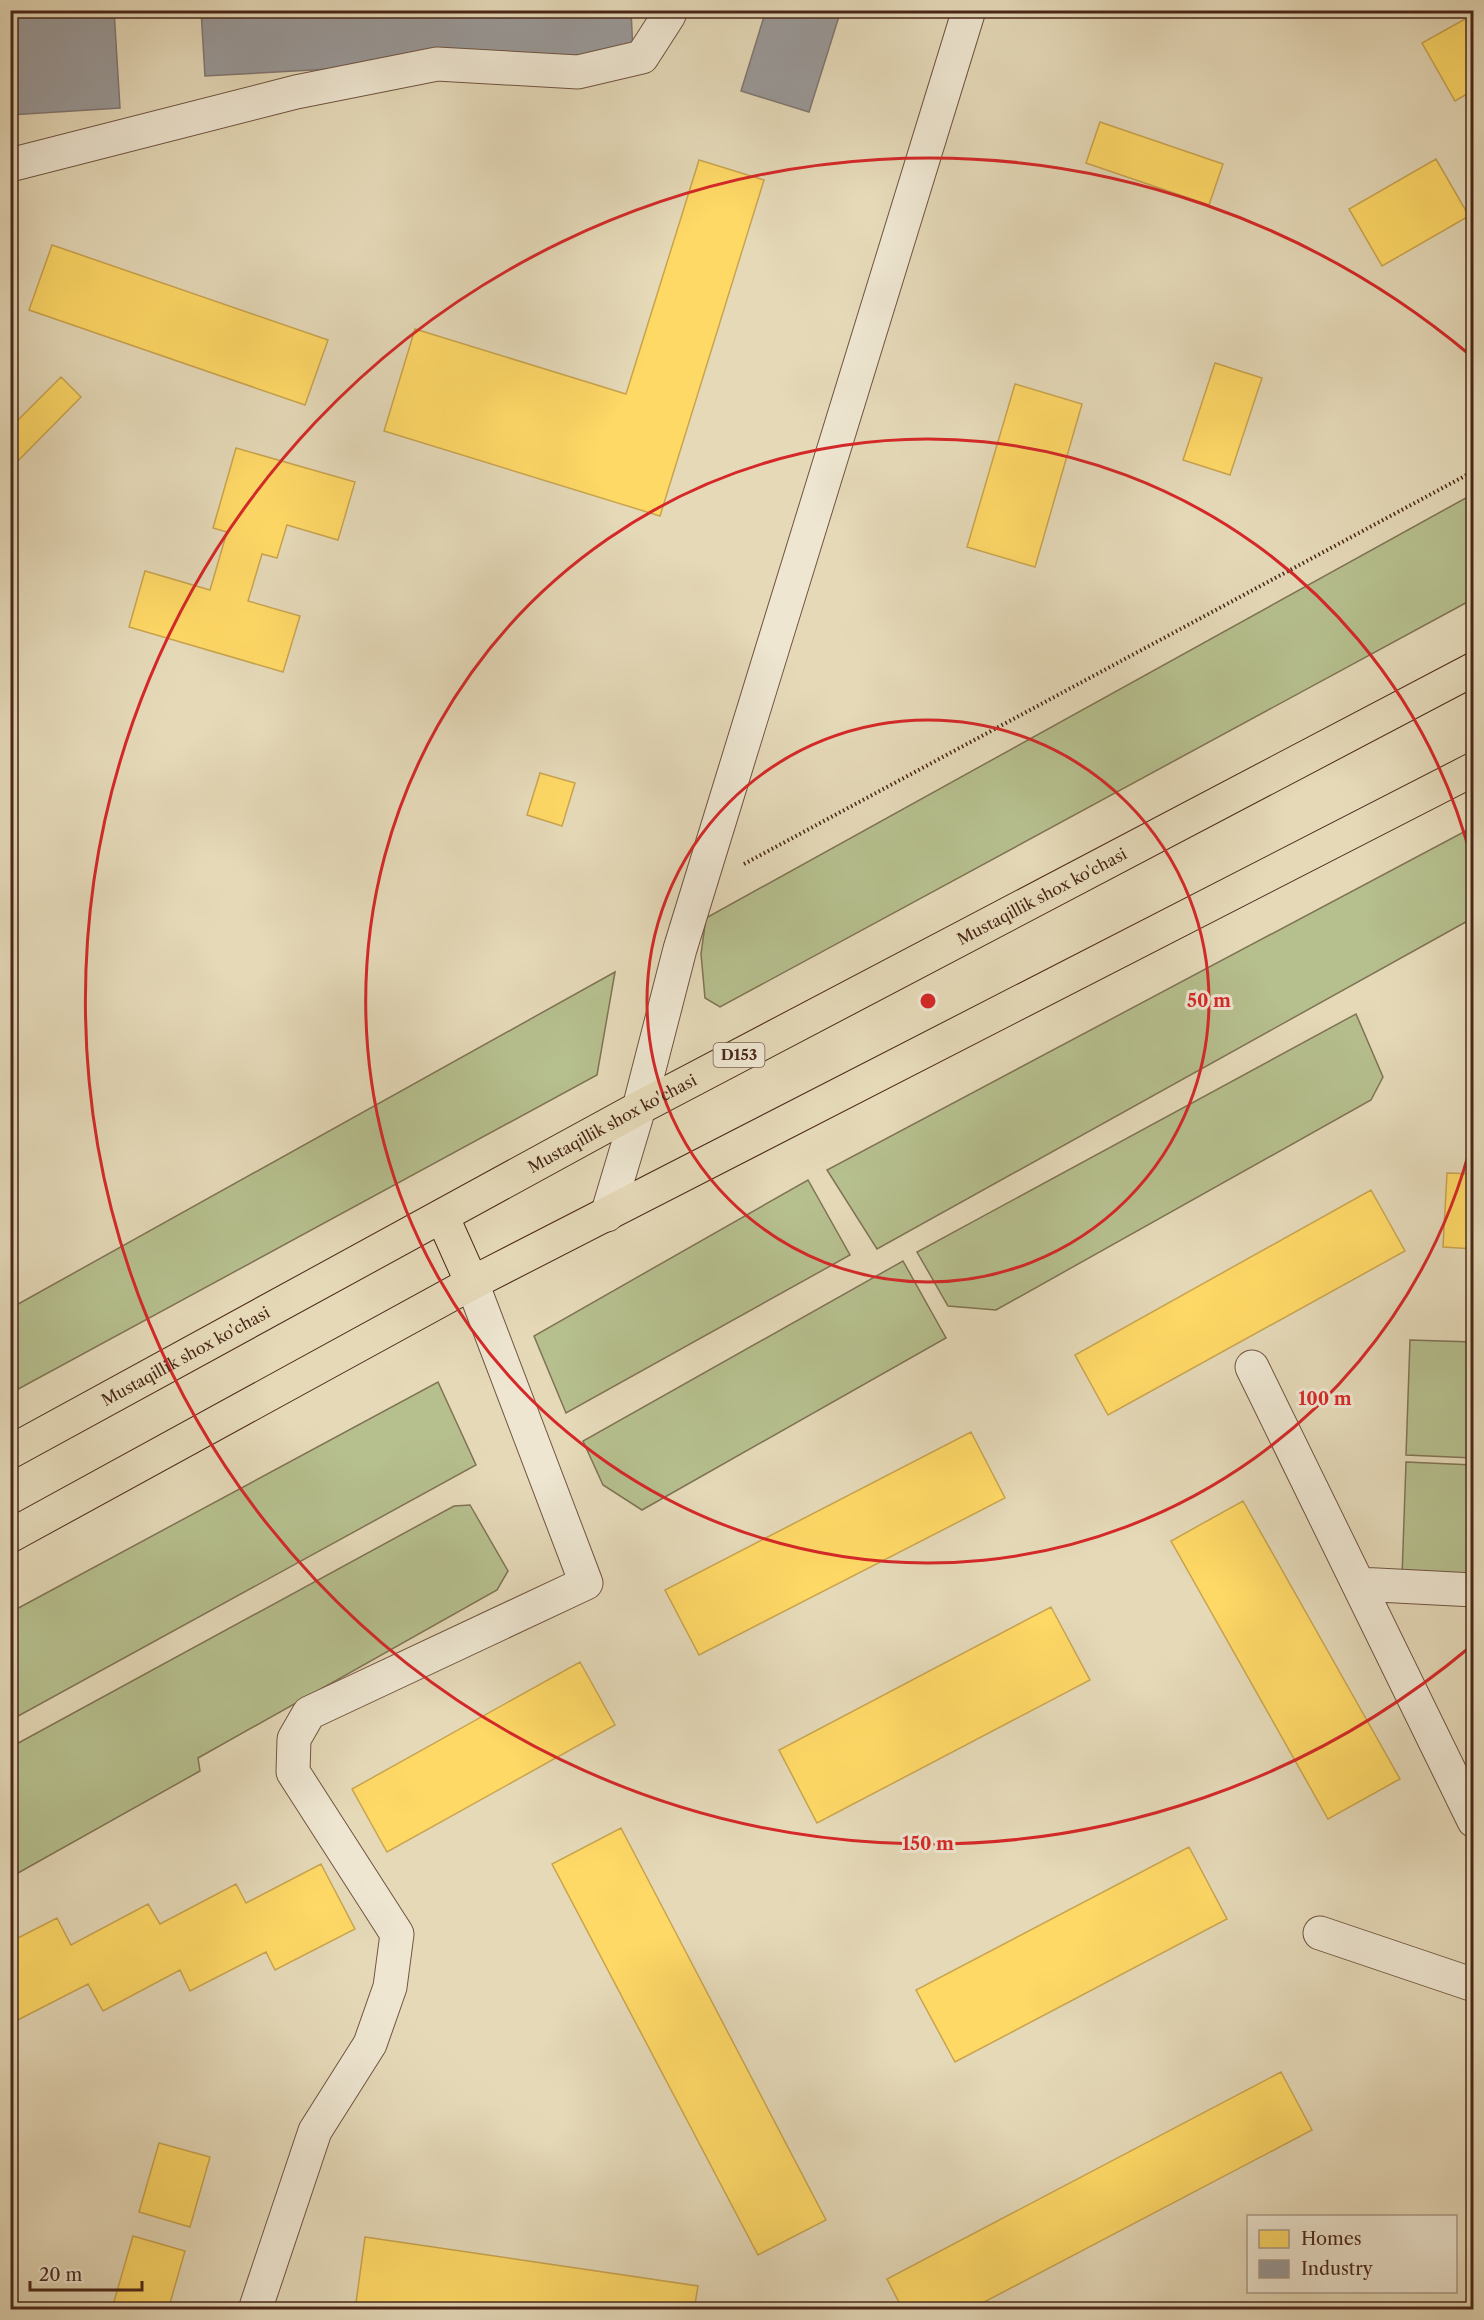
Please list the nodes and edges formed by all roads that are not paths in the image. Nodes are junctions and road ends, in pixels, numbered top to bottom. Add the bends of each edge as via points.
1 (669, 10) edge
2 (969, 10) edge
3 (10, 165) edge
4 (1473, 669) edge
5 (1473, 769) edge
6 (639, 1108) junction
7 (607, 1215) junction
8 (442, 1216) junction
9 (472, 1283) junction
10 (1252, 1367) dead end
11 (10, 1452) edge
12 (10, 1536) edge
13 (1358, 1584) junction
14 (1473, 1590) edge
15 (1473, 1821) edge
16 (1320, 1933) dead end
17 (1473, 1984) edge
18 (255, 2310) edge

1 - 3 street via 642,57 578,72 437,64 296,92
2 - 6 street via 680,949
4 - 6 main road, Mustaqillik shox ko'chasi / D153
5 - 7 main road
6 - 7 street
6 - 8 main road, Mustaqillik shox ko'chasi / D153
7 - 9 main road
8 - 9 main road
8 - 11 main road, Mustaqillik shox ko'chasi / D153
9 - 12 main road
9 - 18 street via 586,1583 309,1713 294,1739 293,1772 397,1934 390,1988 370,2044 315,2131
10 - 13 street
13 - 14 street
13 - 15 street
16 - 17 street

